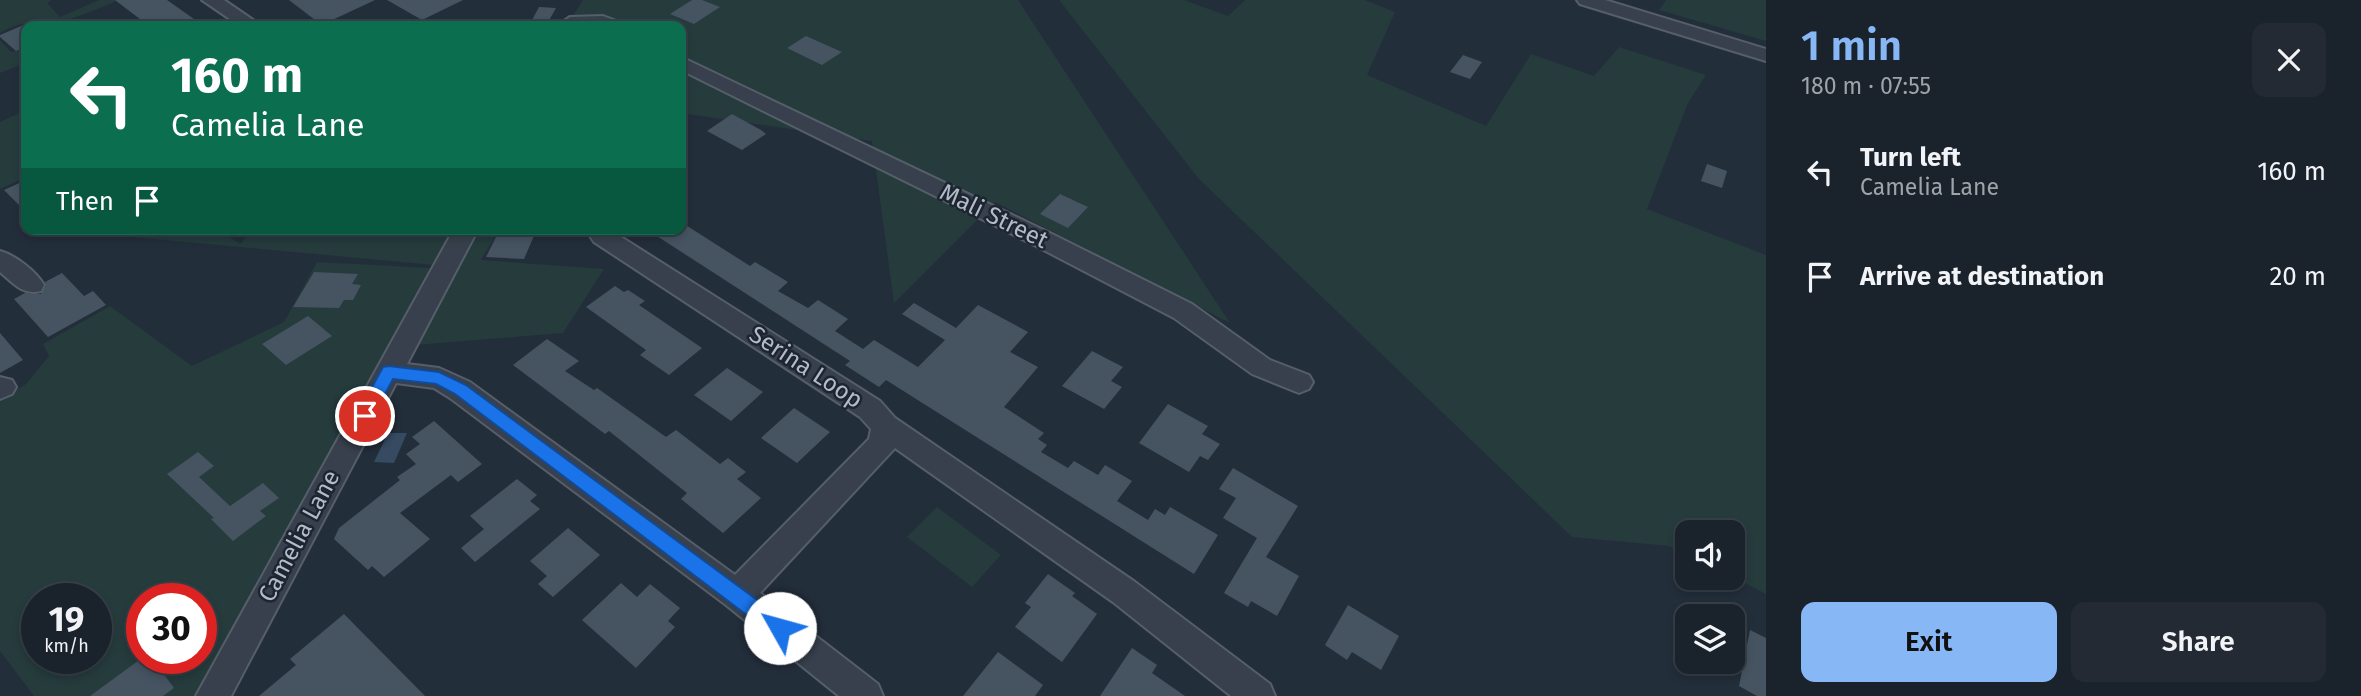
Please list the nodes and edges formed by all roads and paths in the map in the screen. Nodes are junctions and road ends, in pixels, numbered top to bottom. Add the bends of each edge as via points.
1 (211, 0) edge
2 (583, 0) edge
3 (1586, 0) edge
4 (245, 21) edge
5 (571, 21) edge
6 (1766, 55) edge
7 (686, 64) edge
8 (463, 235) edge
9 (602, 236) dead end
10 (0, 259) edge
11 (32, 285) dead end
12 (389, 372) junction
13 (1299, 382) dead end
14 (885, 426) junction
15 (737, 595) junction
16 (213, 696) edge
17 (866, 696) edge
18 (1258, 696) edge

1 - 4 street
2 - 5 street
3 - 6 street
7 - 13 street, Mali Street via 1183,311 1238,353
8 - 12 street, Camelia Lane
9 - 14 street, Serina Loop via 870,409
10 - 11 street
12 - 15 street via 439,378 460,390
12 - 16 street, Camelia Lane
14 - 15 street, Serina Loop via 883,444
14 - 18 street via 1124,592
15 - 17 street

